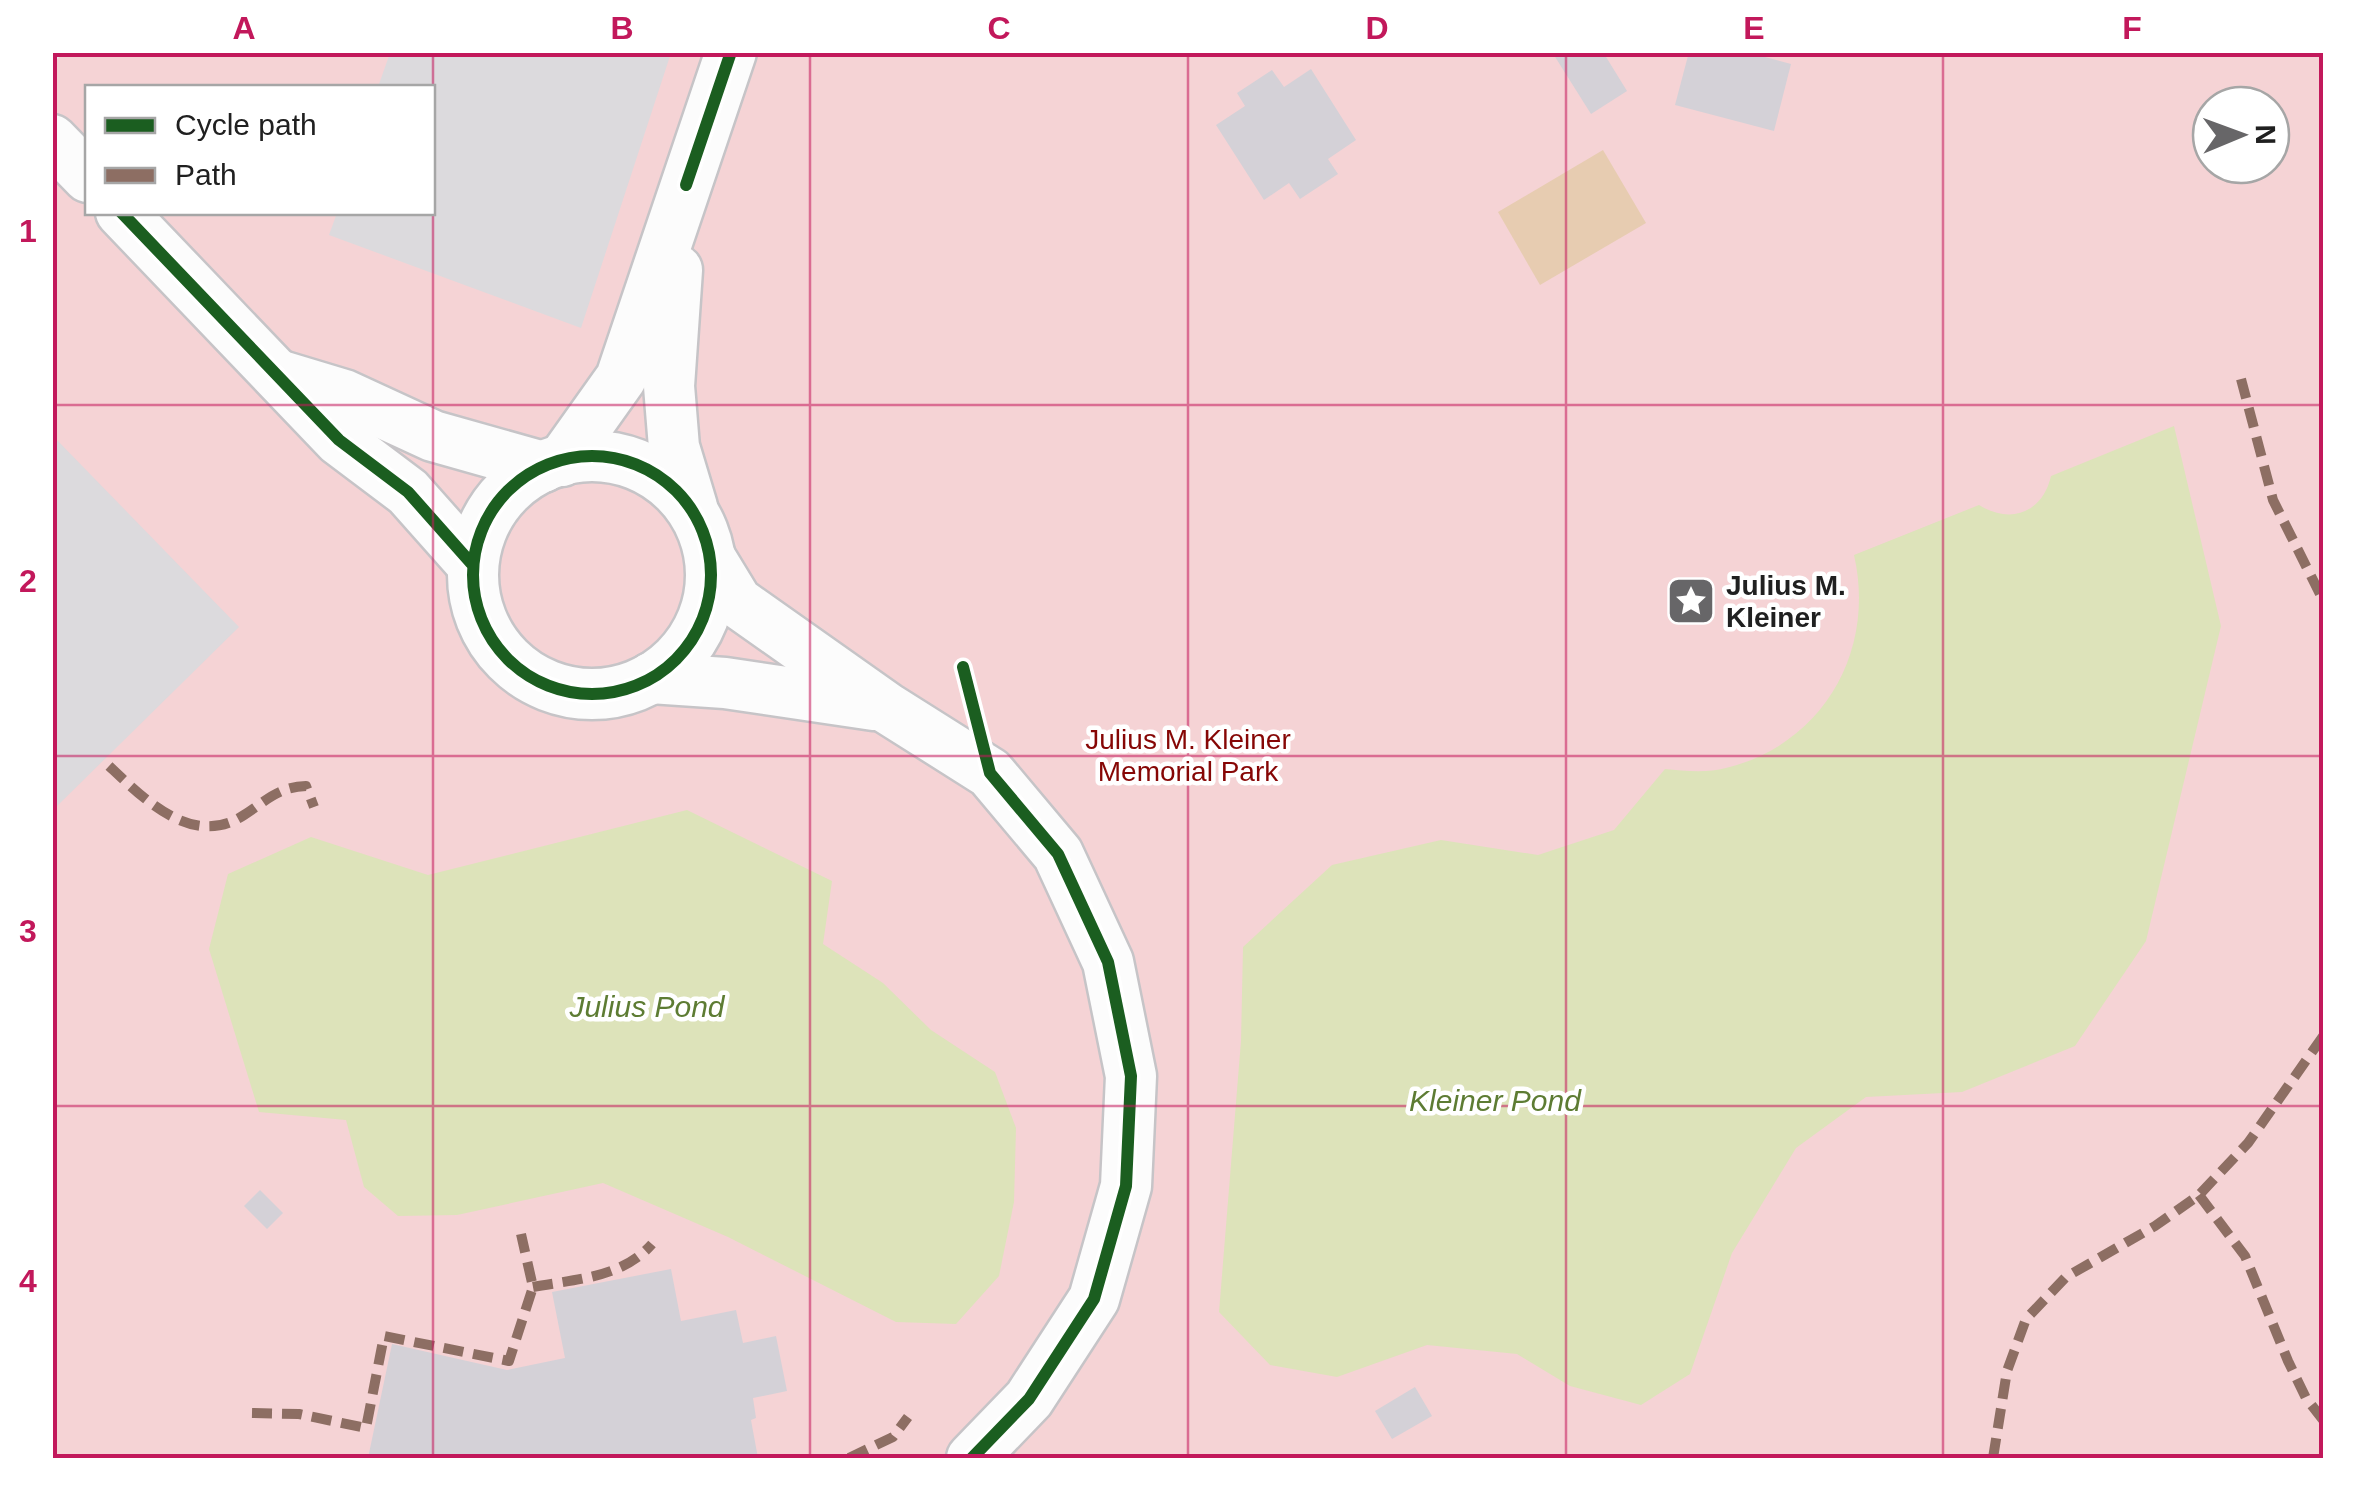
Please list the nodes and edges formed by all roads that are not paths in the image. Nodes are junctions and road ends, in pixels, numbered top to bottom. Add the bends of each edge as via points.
1 (731, 52) edge
2 (52, 140) edge
3 (85, 174) edge
4 (686, 185) junction
5 (124, 215) edge
6 (276, 374) junction
7 (553, 464) junction
8 (692, 508) junction
9 (712, 561) junction
10 (471, 563) junction
11 (651, 678) junction
12 (886, 708) junction
13 (972, 1458) edge

1 - 4 street
2 - 3 street
4 - 7 street via 622,378
4 - 8 street via 670,386 674,448
5 - 6 street
6 - 7 street via 344,394 434,436
6 - 10 street via 339,440 408,492
7 - 8 street via 586,454 652,468
7 - 10 street via 528,472 487,513
8 - 9 street
9 - 11 street via 704,624 673,666
9 - 12 street via 738,602
10 - 11 street via 482,623 517,668 566,692 624,693
11 - 12 street
12 - 13 street via 990,772 1058,854 1108,962 1132,1076 1126,1186 1094,1298 1030,1399

